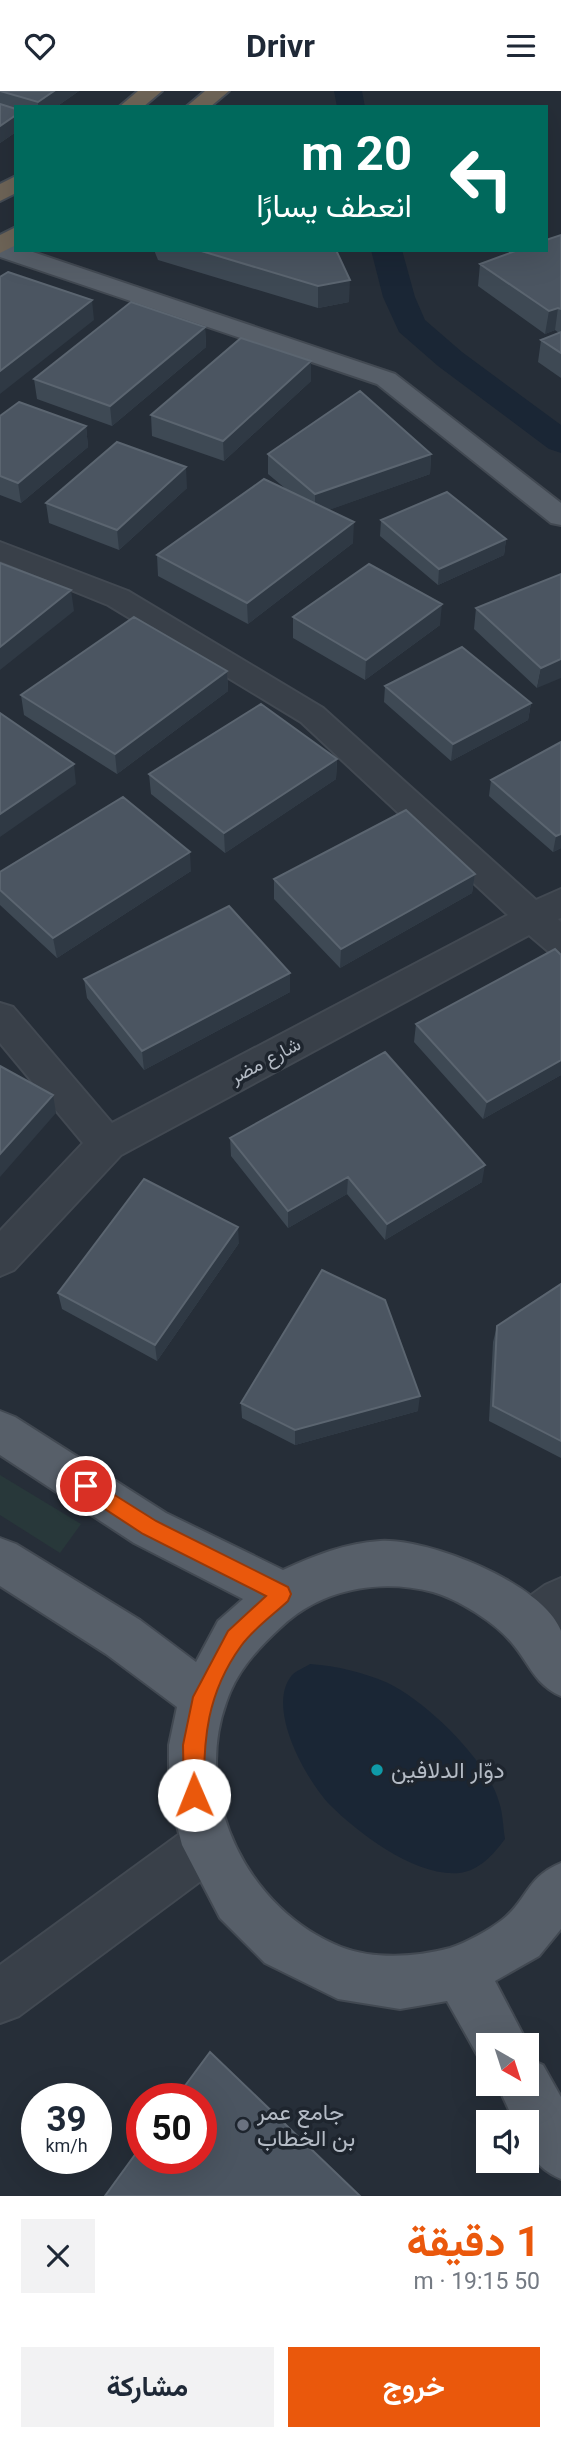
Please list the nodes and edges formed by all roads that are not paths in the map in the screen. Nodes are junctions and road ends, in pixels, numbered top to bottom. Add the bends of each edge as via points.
1 (152, 91) edge
2 (219, 91) edge
3 (132, 105) edge
4 (199, 105) edge
5 (15, 252) edge
6 (561, 517) edge
7 (0, 551) edge
8 (547, 909) edge
9 (561, 943) edge
10 (0, 1017) edge
11 (107, 1144) junction
12 (0, 1258) edge
13 (0, 1431) edge
14 (0, 1560) edge
15 (282, 1594) junction
16 (545, 1613) edge
17 (561, 1672) edge
18 (203, 1697) junction
19 (207, 1845) junction
20 (561, 1888) edge
21 (460, 1972) junction
22 (0, 1997) edge
23 (495, 2033) edge
24 (531, 2097) edge
25 (561, 2151) edge

1 - 3 highway
2 - 4 highway
5 - 6 main road via 386,379
7 - 8 street via 118,598 312,715
8 - 9 street
8 - 11 street, شارع مضر
10 - 11 street
11 - 12 street, شارع مضر
13 - 15 main road via 150,1528
14 - 18 main road via 123,1637
15 - 16 main road via 329,1572 382,1563 435,1570
15 - 18 main road via 235,1638
16 - 17 main road
18 - 19 main road via 193,1745 194,1795
19 - 21 main road via 238,1900 283,1945 338,1973 400,1983
19 - 22 street
20 - 21 main road via 521,1938
21 - 23 main road
24 - 25 main road

